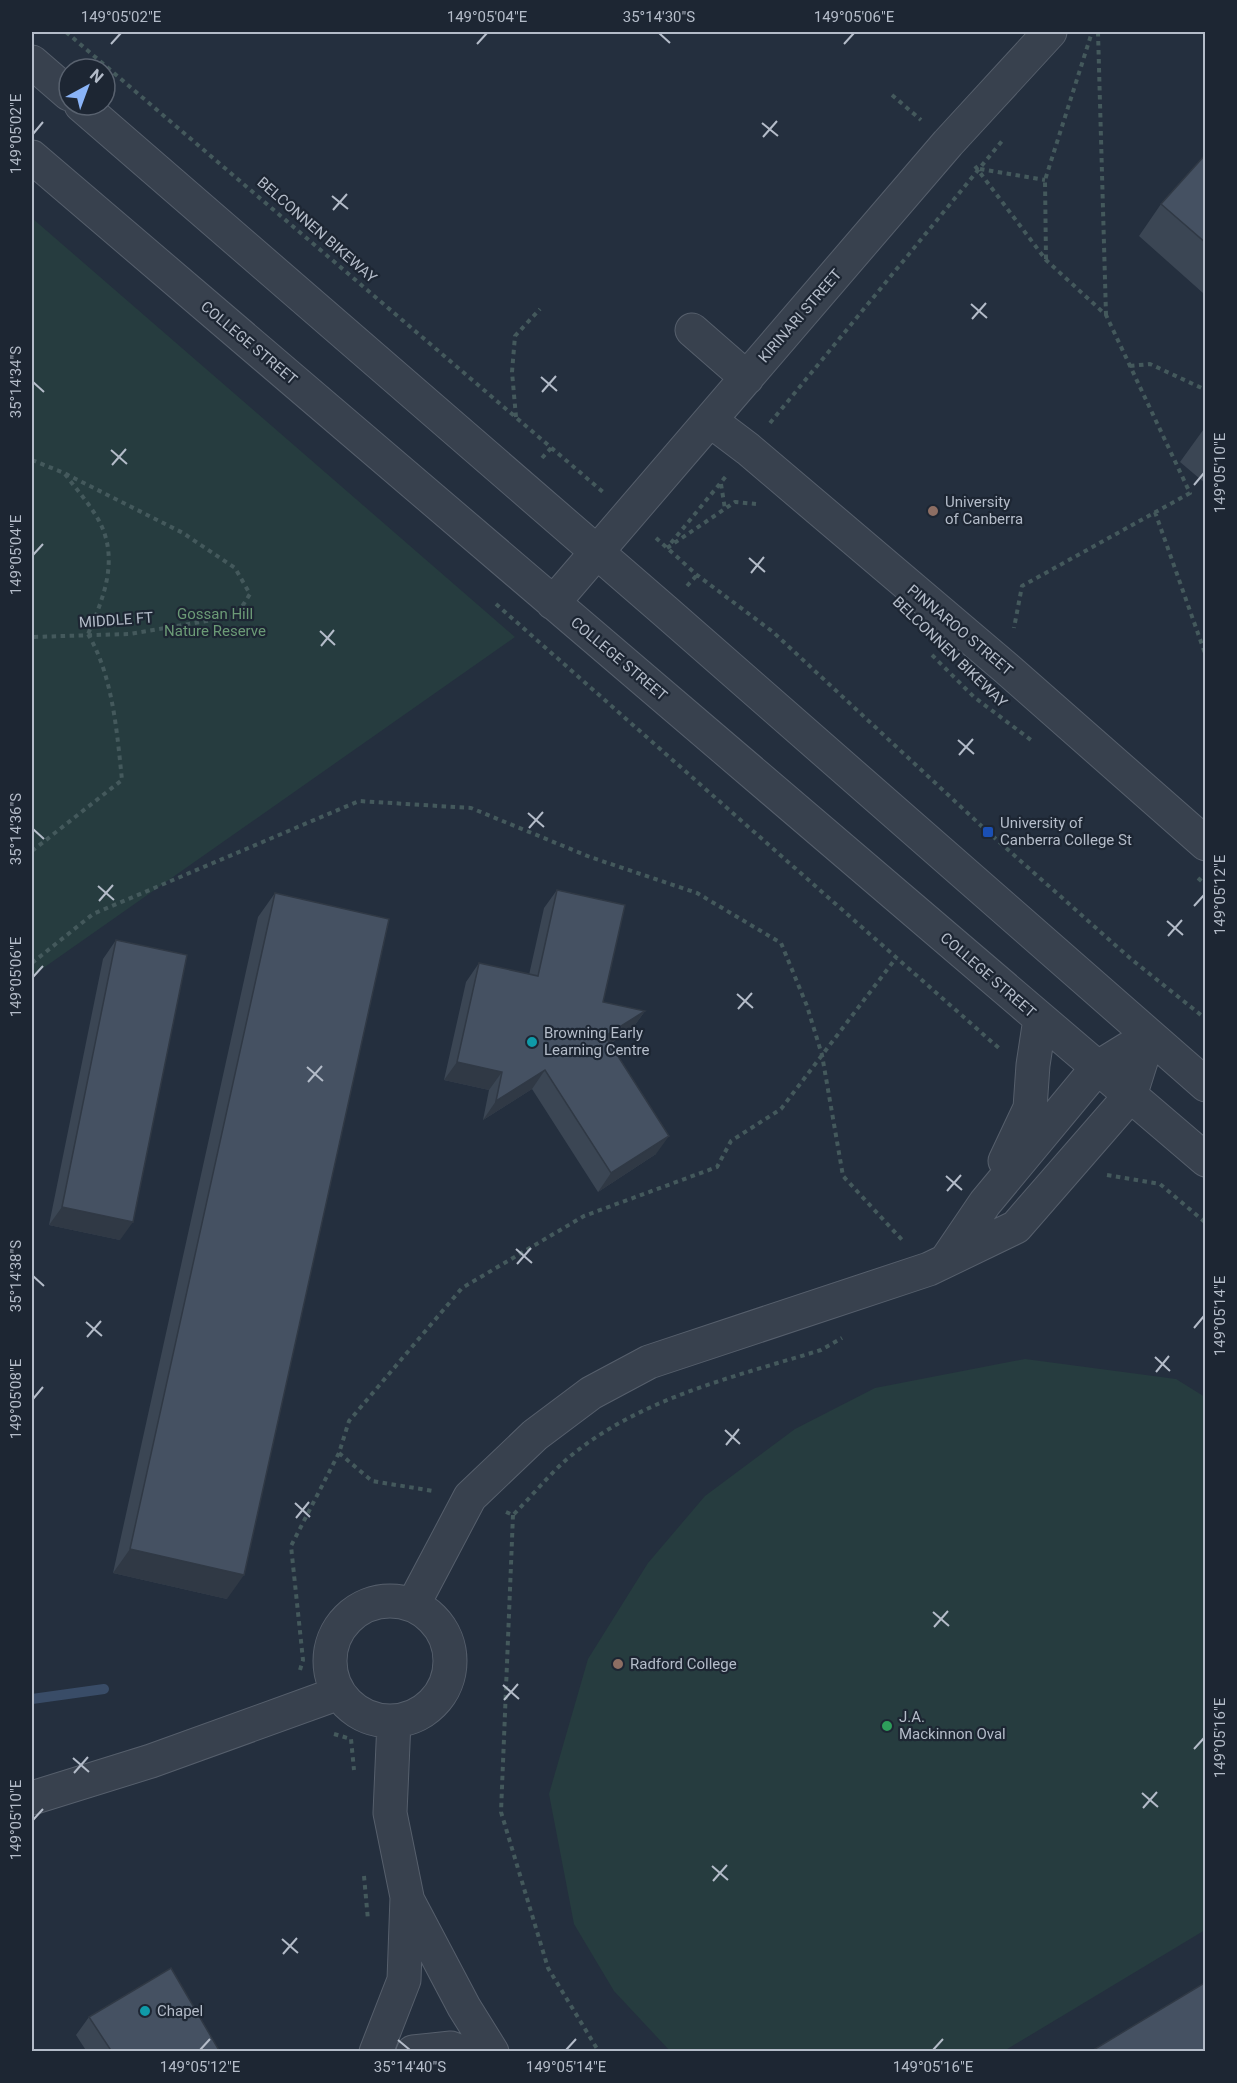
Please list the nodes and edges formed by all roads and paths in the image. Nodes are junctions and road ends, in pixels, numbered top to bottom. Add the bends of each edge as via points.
1 (66, 32) edge
2 (1050, 32) edge
3 (1092, 32) edge
4 (1098, 32) edge
5 (32, 62) edge
6 (57, 84) edge
7 (95, 117) edge
8 (32, 157) edge
9 (979, 169) junction
10 (1045, 180) junction
11 (1046, 260) junction
12 (540, 309) dead end
13 (1106, 315) junction
14 (692, 330) dead end
15 (1130, 366) junction
16 (747, 378) junction
17 (1206, 390) edge
18 (516, 417) junction
19 (711, 421) junction
20 (552, 447) dead end
21 (748, 449) junction
22 (32, 460) edge
23 (64, 473) junction
24 (721, 483) junction
25 (762, 507) dead end
26 (725, 509) junction
27 (1155, 512) junction
28 (667, 548) junction
29 (598, 553) junction
30 (1022, 586) dead end
31 (553, 603) junction
32 (88, 634) junction
33 (32, 637) edge
34 (929, 651) dead end
35 (1206, 656) edge
36 (1038, 745) dead end
37 (32, 851) edge
38 (1198, 858) edge
39 (1206, 885) edge
40 (896, 958) dead end
41 (32, 963) edge
42 (1206, 1019) edge
43 (1040, 1020) junction
44 (1149, 1036) junction
45 (822, 1055) junction
46 (1097, 1068) junction
47 (1206, 1085) edge
48 (1130, 1096) junction
49 (1206, 1160) edge
50 (1107, 1175) dead end
51 (985, 1203) junction
52 (1206, 1223) edge
53 (937, 1265) junction
54 (339, 1452) junction
55 (470, 1497) junction
56 (513, 1515) dead end
57 (413, 1605) junction
58 (300, 1671) dead end
59 (339, 1693) junction
60 (394, 1721) junction
61 (327, 1732) dead end
62 (354, 1774) dead end
63 (32, 1798) edge
64 (363, 1867) dead end
65 (406, 1898) junction
66 (369, 1926) dead end
67 (376, 2052) edge
68 (412, 2052) edge
69 (461, 2052) edge
70 (492, 2052) edge
71 (599, 2052) edge

1 - 18 path, BELCONNEN BIKEWAY
2 - 16 street, KIRINARI STREET via 948,142
3 - 10 path
4 - 13 path
5 - 6 street
7 - 29 street
8 - 31 street, COLLEGE STREET
9 - 10 path
9 - 11 path
9 - 21 path
10 - 11 path
11 - 13 path
12 - 18 path via 515,336 512,372
13 - 15 path
14 - 16 street
15 - 17 path via 1150,364
15 - 27 path via 1190,493
16 - 19 street, KIRINARI STREET
18 - 20 path, BELCONNEN BIKEWAY
19 - 21 street, PINNAROO STREET
19 - 29 street, KIRINARI STREET
21 - 24 path
21 - 38 street, PINNAROO STREET via 997,661
22 - 23 path
23 - 32 path via 99,520 110,559 105,594
23 - 32 path, MIDDLE FT via 183,533 235,568 250,594 236,616 129,634
24 - 26 path
24 - 28 path
25 - 26 path via 735,502
26 - 28 path
27 - 30 path
27 - 35 path
28 - 42 path via 774,632 988,832 1131,959
29 - 31 street, KIRINARI STREET
29 - 44 street
31 - 43 street, COLLEGE STREET
32 - 33 path, MIDDLE FT
32 - 37 path via 99,653 122,780
34 - 36 path, BELCONNEN BIKEWAY via 974,696
38 - 39 path
40 - 45 path
41 - 45 path via 93,914 358,801 471,808 590,857 697,893 781,943
43 - 46 street, COLLEGE STREET
43 - 51 street via 1030,1108
44 - 46 street
44 - 47 street
44 - 48 street
45 - 53 path via 843,1176
45 - 54 path via 781,1109 731,1141 717,1167 584,1216 462,1288 349,1421
46 - 48 street, COLLEGE STREET
46 - 51 street
48 - 49 street, COLLEGE STREET
48 - 53 street via 1016,1227
50 - 52 path via 1160,1184
51 - 53 street
53 - 55 street via 650,1362 591,1393 535,1435
54 - 55 path via 372,1481
54 - 58 path via 291,1546 303,1660
55 - 57 street
56 - 71 path via 501,1812 548,1968
57 - 59 street via 373,1603 354,1612 340,1627 330,1660
57 - 60 street via 430,1616 442,1632 449,1651 449,1671 443,1690 430,1706 413,1717
59 - 60 street via 363,1715
59 - 63 street via 151,1761
60 - 65 street via 390,1813
61 - 62 path via 351,1739
64 - 66 path
65 - 67 street via 404,1980
65 - 70 street
68 - 69 street via 451,2048

